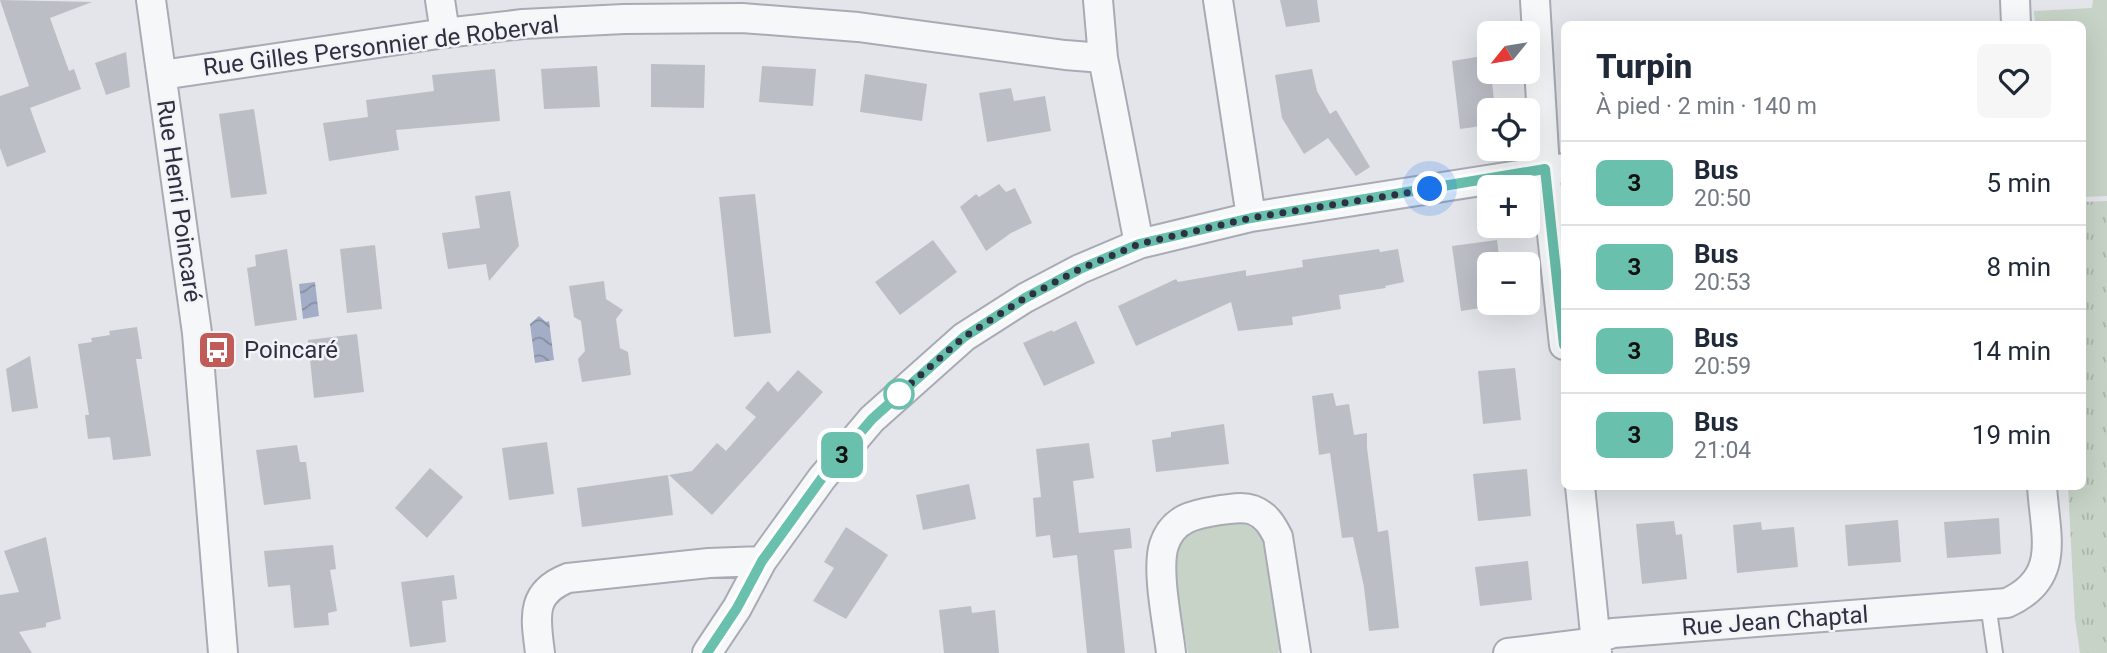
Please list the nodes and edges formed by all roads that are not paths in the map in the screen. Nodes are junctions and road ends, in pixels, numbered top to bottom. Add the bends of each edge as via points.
1 (151, 0) edge
2 (440, 0) edge
3 (1098, 0) edge
4 (1218, 0) edge
5 (1535, 0) edge
6 (2015, 0) edge
7 (2016, 21) edge
8 (445, 33) junction
9 (1103, 58) junction
10 (162, 75) junction
11 (1555, 169) edge
12 (1251, 218) junction
13 (1139, 244) junction
14 (1561, 286) edge
15 (1580, 490) edge
16 (2042, 490) edge
17 (762, 561) junction
18 (1989, 604) junction
19 (1597, 646) edge
20 (223, 653) edge
21 (540, 653) edge
22 (707, 653) edge
23 (1171, 653) edge
24 (1296, 653) edge
25 (1508, 653) edge
26 (1996, 653) edge

1 - 10 street, Rue Henri Poincaré
2 - 8 street
3 - 9 street
4 - 12 street
5 - 11 street
6 - 7 street
8 - 9 street, Rue Gilles Personnier de Roberval via 523,24 742,18 858,27
8 - 10 street, Rue Gilles Personnier de Roberval
9 - 13 street
10 - 20 street, Rue Henri Poincaré via 197,333
11 - 12 street
11 - 14 street
12 - 13 street
13 - 17 street via 1025,298 964,337 872,419
15 - 19 street
16 - 18 street, Rue Jean Chaptal via 2044,570 2024,595 2007,603
17 - 21 street via 709,563 555,583 544,592 536,613
17 - 22 street
18 - 19 street, Rue Jean Chaptal via 1613,633
18 - 26 lane
19 - 25 street, Rue Jean Chaptal
23 - 24 street via 1161,563 1164,543 1173,529 1193,514 1242,507 1263,516 1278,537

